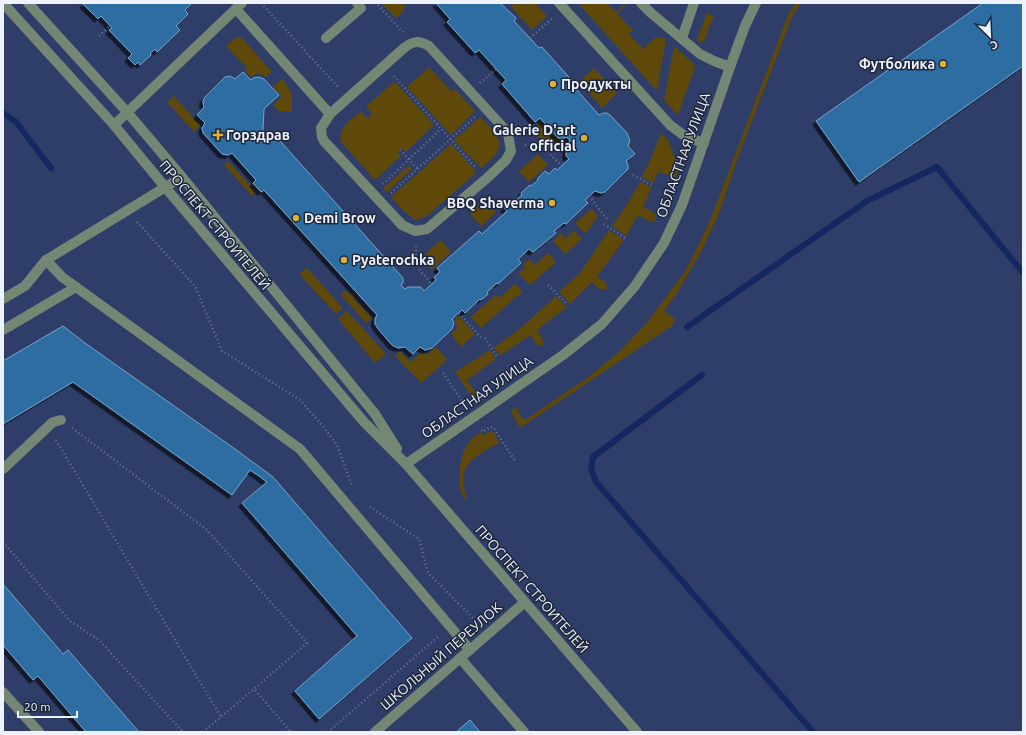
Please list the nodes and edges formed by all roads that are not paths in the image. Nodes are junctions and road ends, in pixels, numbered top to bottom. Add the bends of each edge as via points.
1 (3, 3) edge
2 (28, 3) edge
3 (357, 3) edge
4 (641, 3) edge
5 (694, 3) edge
6 (756, 3) edge
7 (239, 6) edge
8 (562, 6) edge
9 (326, 38) dead end
10 (682, 38) junction
11 (730, 67) junction
12 (127, 112) junction
13 (330, 114) junction
14 (114, 125) junction
15 (704, 143) junction
16 (182, 177) junction
17 (165, 187) junction
18 (46, 260) junction
19 (76, 287) junction
20 (3, 299) edge
21 (3, 330) edge
22 (61, 420) road end
23 (406, 464) junction
24 (3, 469) edge
25 (525, 602) junction
26 (470, 650) junction
27 (460, 658) junction
28 (3, 692) edge
29 (39, 732) edge
30 (375, 732) edge
31 (524, 732) edge
32 (637, 732) edge

1 - 14 street, ПРОСПЕКТ СТРОИТЕЛЕЙ
2 - 12 street, ПРОСПЕКТ СТРОИТЕЛЕЙ
3 - 9 street via 361,8
4 - 10 street
5 - 10 street
6 - 11 street, ОБЛАСТНАЯ УЛИЦА
7 - 12 street
7 - 13 street
8 - 15 street via 670,125 686,137
10 - 11 street via 700,54
11 - 15 street, ОБЛАСТНАЯ УЛИЦА
12 - 14 street
12 - 16 street, ПРОСПЕКТ СТРОИТЕЛЕЙ
13 - 13 street via 320,128 324,141 402,225 415,231 426,229 486,179 506,160 511,151 508,133 429,46 421,42 412,42
14 - 17 street, ПРОСПЕКТ СТРОИТЕЛЕЙ
15 - 23 street, ОБЛАСТНАЯ УЛИЦА via 682,205 664,243 635,286 602,324 563,355
16 - 17 street
16 - 23 street, ПРОСПЕКТ СТРОИТЕЛЕЙ via 375,414
17 - 18 street
17 - 23 street, ПРОСПЕКТ СТРОИТЕЛЕЙ via 364,422
18 - 19 street
18 - 20 street via 25,286
19 - 21 street
19 - 26 street via 300,449
22 - 24 street via 53,422
23 - 25 street, ПРОСПЕКТ СТРОИТЕЛЕЙ
25 - 26 street, ШКОЛЬНЫЙ ПЕРЕУЛОК
25 - 32 street, ПРОСПЕКТ СТРОИТЕЛЕЙ
26 - 27 street, ШКОЛЬНЫЙ ПЕРЕУЛОК
27 - 30 street, ШКОЛЬНЫЙ ПЕРЕУЛОК
27 - 31 street
28 - 29 street

